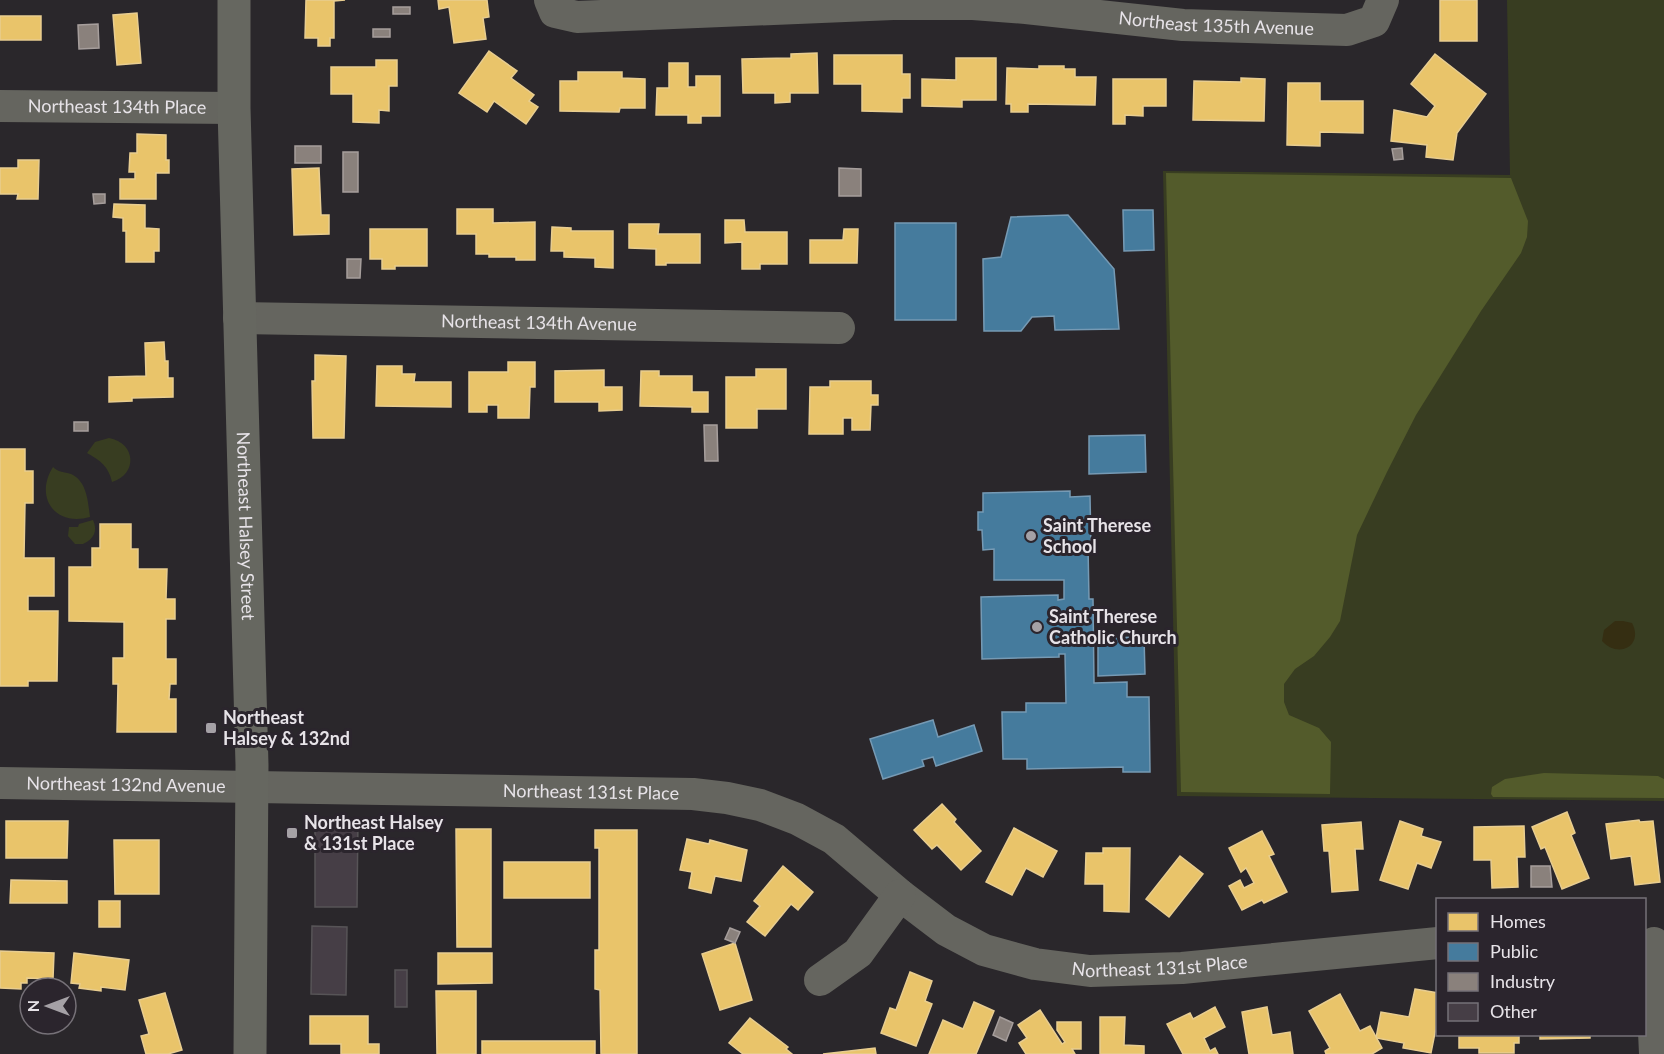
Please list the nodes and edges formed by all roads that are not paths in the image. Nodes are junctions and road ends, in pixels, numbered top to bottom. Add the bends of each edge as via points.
1 (234, 0) edge
2 (553, 6) edge
3 (1379, 11) edge
4 (0, 106) edge
5 (234, 108) junction
6 (239, 318) junction
7 (839, 328) dead end
8 (0, 783) edge
9 (252, 787) junction
10 (900, 895) junction
11 (1436, 943) edge
12 (1654, 943) edge
13 (820, 980) dead end
14 (250, 1054) edge
15 (1655, 1054) edge

1 - 5 main road, Northeast Halsey Street
2 - 3 street, Northeast 135th Avenue via 577,17 962,4 1183,25 1347,30
4 - 5 street, Northeast 134th Place
5 - 6 main road, Northeast Halsey Street
6 - 7 street, Northeast 134th Avenue
6 - 9 main road, Northeast Halsey Street
8 - 9 street, Northeast 132nd Avenue
9 - 10 street, Northeast 131st Place via 693,794 727,798 797,819 834,839
9 - 14 main road, Northeast Halsey Street
10 - 11 street, Northeast 131st Place via 946,930 984,950 1035,964 1090,971 1182,968
10 - 13 street via 858,953
12 - 15 street

